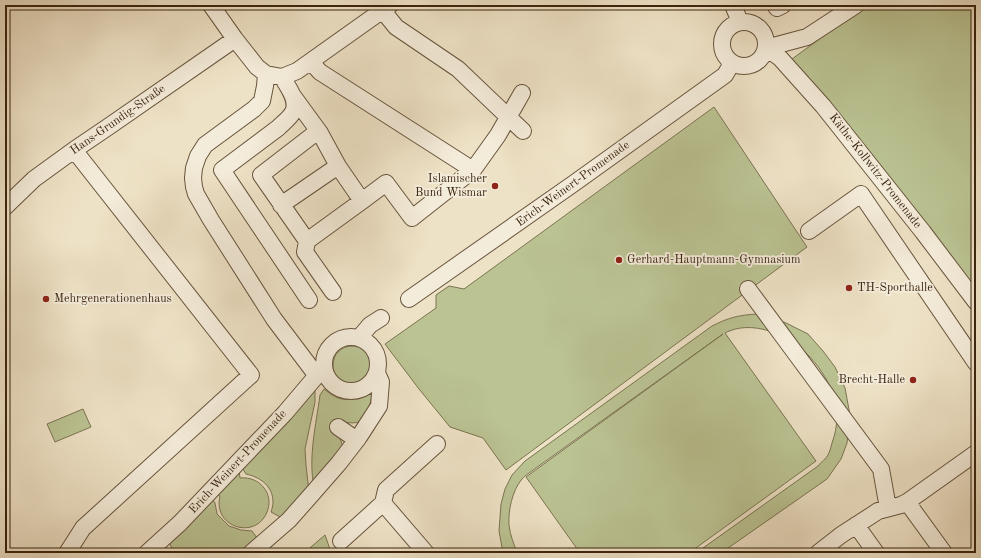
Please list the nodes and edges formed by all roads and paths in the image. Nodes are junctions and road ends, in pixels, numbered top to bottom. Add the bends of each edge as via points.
1 (211, 5) edge
2 (733, 5) edge
3 (775, 5) edge
4 (783, 5) edge
5 (856, 5) edge
6 (387, 8) edge
7 (728, 24) junction
8 (235, 39) junction
9 (766, 48) junction
10 (311, 62) junction
11 (732, 63) junction
12 (266, 74) junction
13 (282, 77) junction
14 (522, 93) dead end
15 (293, 96) junction
16 (508, 117) junction
17 (318, 131) junction
18 (523, 131) dead end
19 (74, 150) junction
20 (338, 166) junction
21 (473, 170) junction
22 (362, 201) junction
23 (282, 205) junction
24 (5, 207) edge
25 (809, 231) dead end
26 (307, 241) junction
27 (748, 289) dead end
28 (333, 292) dead end
29 (409, 299) dead end
30 (309, 300) dead end
31 (976, 302) edge
32 (381, 318) dead end
33 (359, 338) junction
34 (976, 363) edge
35 (321, 372) junction
36 (377, 373) junction
37 (338, 427) dead end
38 (357, 440) junction
39 (436, 444) dead end
40 (976, 453) edge
41 (907, 502) junction
42 (383, 503) junction
43 (888, 508) junction
44 (856, 525) junction
45 (341, 541) dead end
46 (67, 553) edge
47 (147, 553) edge
48 (251, 553) edge
49 (426, 553) edge
50 (818, 553) edge
51 (876, 553) edge
52 (944, 553) edge

1 - 8 street
2 - 7 street
3 - 4 street via 777,8
5 - 9 street via 807,37
6 - 10 street
6 - 16 street via 396,27 458,69
7 - 9 street via 746,21 758,26 765,36
7 - 11 street via 722,45 723,52
8 - 12 street via 257,67
8 - 19 street, Hans-Grundig-Straße
9 - 11 street via 764,55 753,64 739,66
9 - 31 street, Käthe-Kollwitz-Promenade via 780,58 823,106
10 - 13 street via 297,72
10 - 21 street via 320,72
11 - 29 street, Erich-Weinert-Promenade via 725,75
12 - 13 street
12 - 35 street via 262,101 204,145 194,168 194,187 211,220 274,319
13 - 15 street
14 - 16 street
15 - 17 street
15 - 30 street via 293,112 286,121 222,170
16 - 18 street
16 - 21 street
17 - 20 street
17 - 23 street via 261,174
19 - 24 street, Hans-Grundig-Straße via 34,179
19 - 46 street via 251,375 83,528
20 - 22 street
20 - 23 street
21 - 22 street via 412,218 386,183
22 - 26 street
23 - 26 street
25 - 34 street via 861,194
26 - 28 street via 305,252
27 - 43 street via 881,469
32 - 33 street via 370,325
33 - 35 street, Erich-Weinert-Promenade via 341,339 334,344 328,350
33 - 36 street via 373,348 377,356
35 - 36 street via 332,383 348,391 366,387
35 - 47 street, Erich-Weinert-Promenade via 180,523
36 - 38 street via 381,382 380,406
37 - 38 street
38 - 48 street via 289,520
39 - 42 street via 386,490
40 - 41 street
41 - 43 street via 895,508
41 - 52 street
42 - 45 street
42 - 49 street
43 - 44 street via 878,511
44 - 50 street
44 - 51 street

